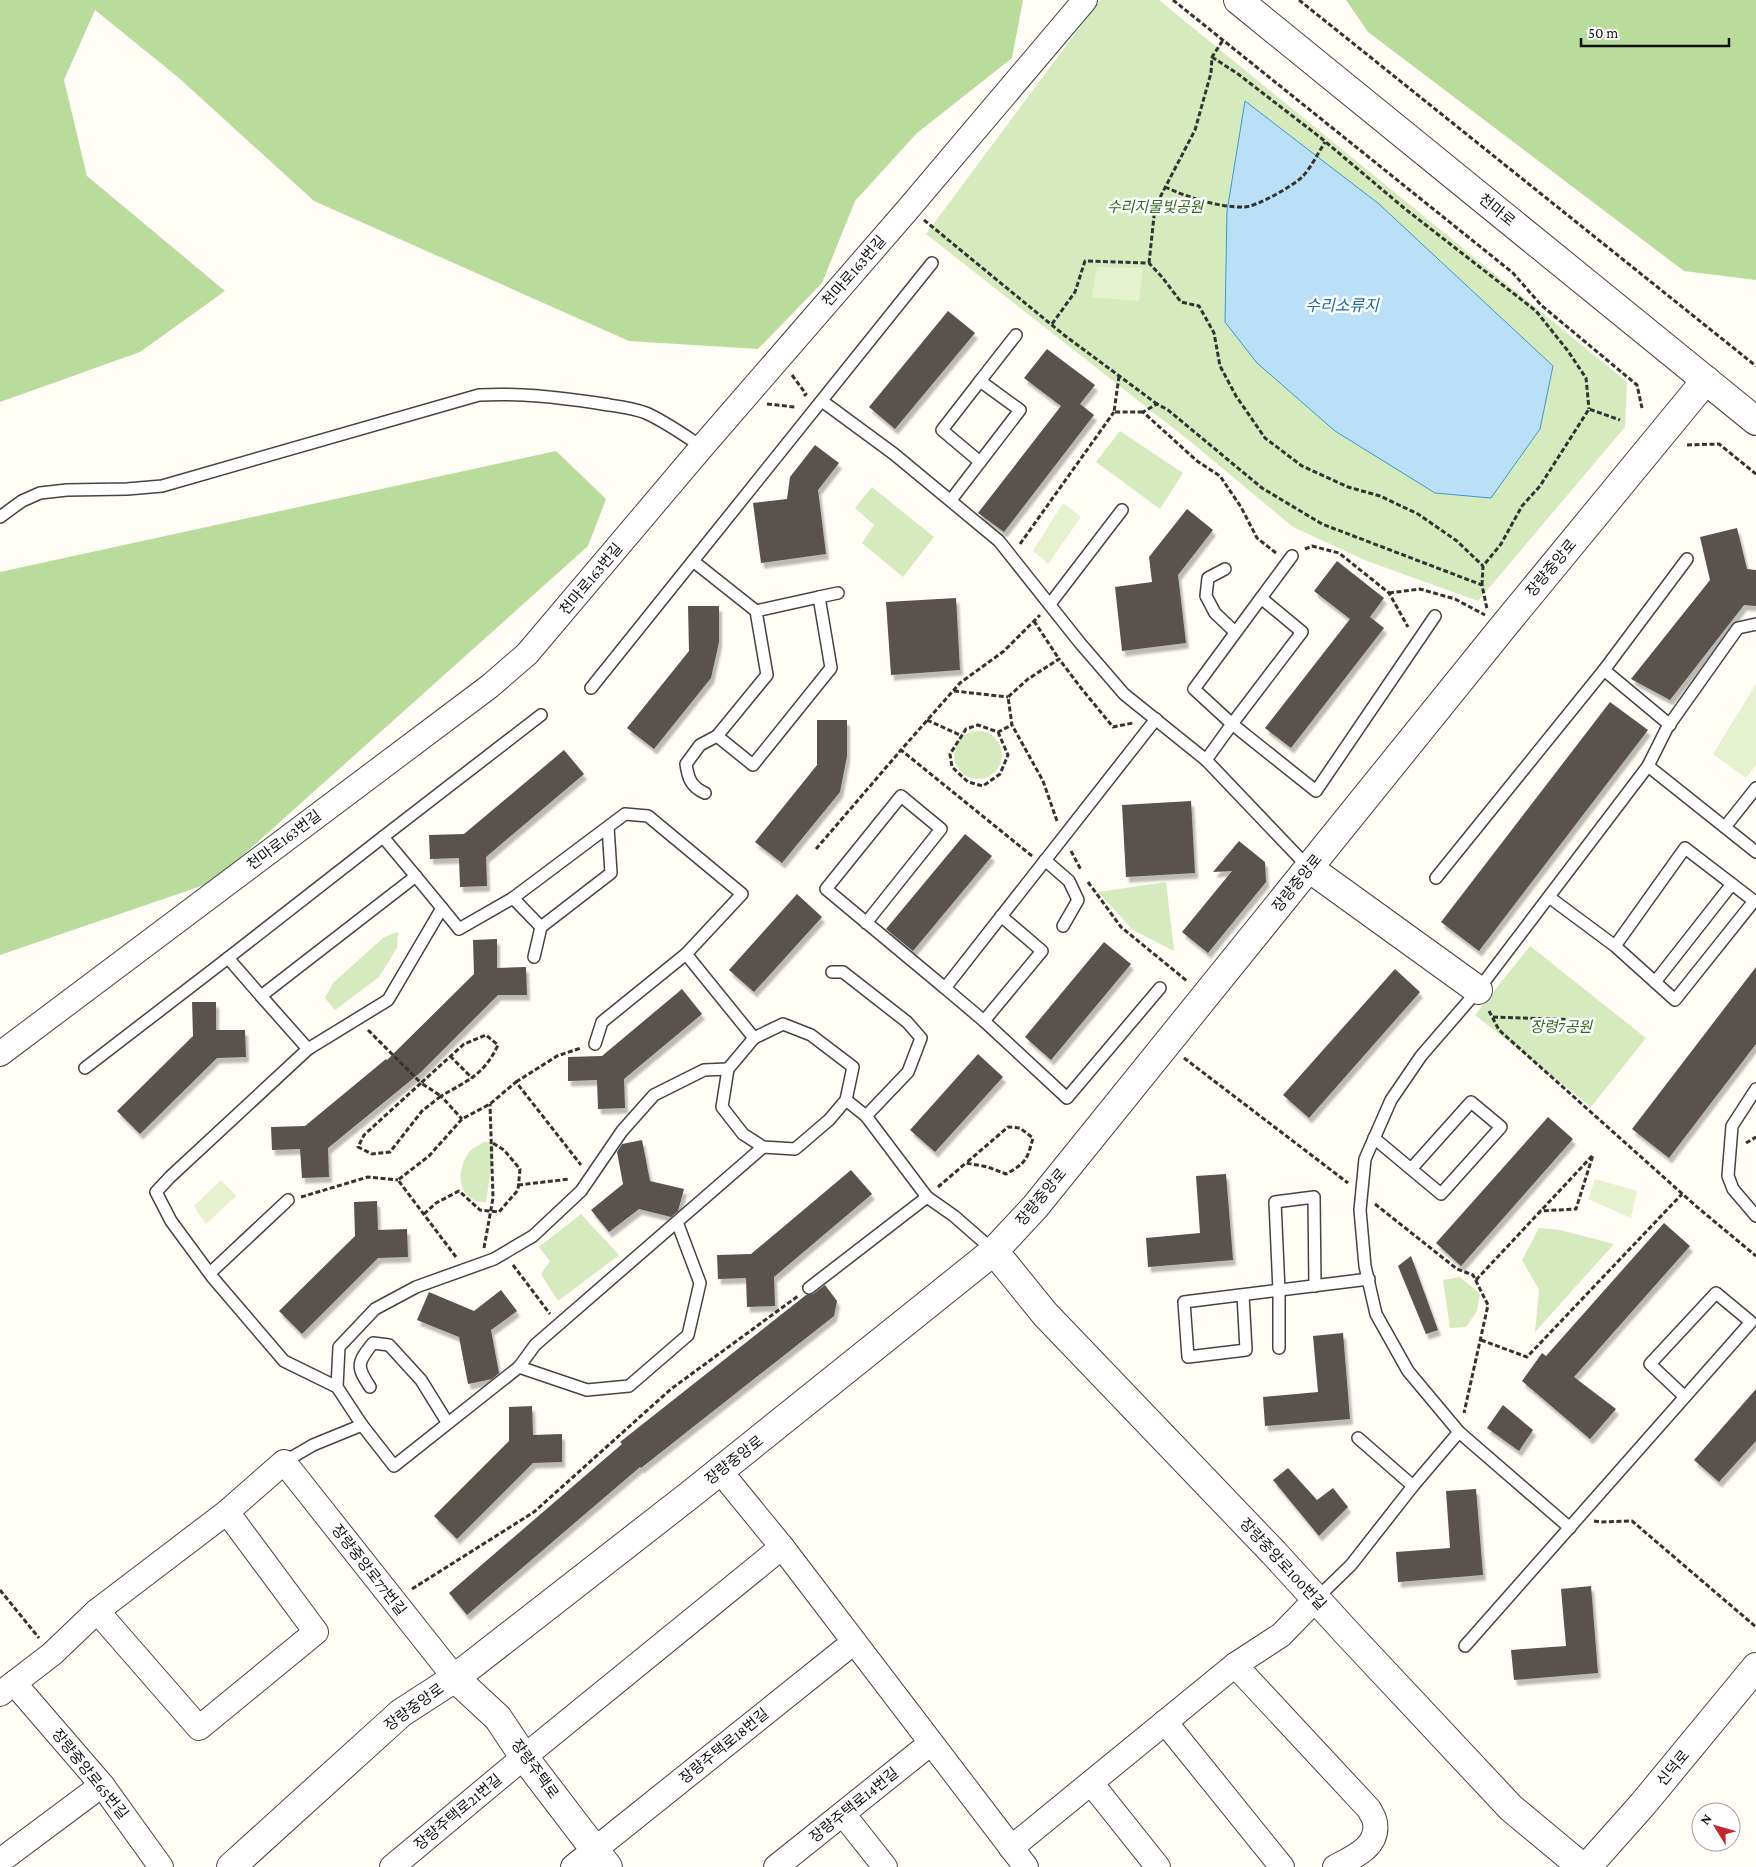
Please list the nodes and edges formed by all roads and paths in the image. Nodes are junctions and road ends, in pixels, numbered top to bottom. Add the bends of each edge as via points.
1 (1084, 0) edge
2 (1173, 0) edge
3 (1238, 0) edge
4 (1299, 0) edge
5 (1223, 40) junction
6 (1212, 57) junction
7 (1324, 142) junction
8 (1165, 187) junction
9 (909, 208) junction
10 (932, 263) dead end
11 (1149, 263) junction
12 (1052, 324) junction
13 (1016, 335) dead end
14 (780, 357) junction
15 (1756, 366) edge
16 (1119, 376) junction
17 (1706, 380) junction
18 (980, 381) junction
19 (801, 400) dead end
20 (742, 401) junction
21 (822, 401) junction
22 (798, 404) dead end
23 (1157, 404) junction
24 (1642, 408) dead end
25 (1589, 409) junction
26 (1114, 412) junction
27 (1143, 412) junction
28 (1620, 420) dead end
29 (1756, 421) edge
30 (1687, 445) dead end
31 (702, 446) junction
32 (980, 462) junction
33 (1756, 474) edge
34 (951, 500) junction
35 (1122, 510) dead end
36 (0, 517) edge
37 (1012, 556) junction
38 (1289, 559) junction
39 (1687, 559) dead end
40 (694, 561) junction
41 (1483, 566) junction
42 (1225, 569) dead end
43 (1482, 585) junction
44 (838, 593) dead end
45 (1389, 593) junction
46 (820, 597) junction
47 (1261, 598) junction
48 (1050, 604) junction
49 (756, 611) junction
50 (1435, 616) dead end
51 (1034, 621) junction
52 (1756, 624) edge
53 (1235, 632) junction
54 (1417, 642) junction
55 (1059, 659) junction
56 (1604, 670) junction
57 (591, 688) dead end
58 (953, 691) junction
59 (1008, 697) junction
60 (541, 715) dead end
61 (927, 720) junction
62 (1156, 720) junction
63 (1232, 724) junction
64 (1012, 725) junction
65 (1670, 725) junction
66 (998, 732) junction
67 (718, 736) junction
68 (962, 736) junction
69 (900, 750) junction
70 (1206, 760) junction
71 (1648, 766) junction
72 (1756, 788) edge
73 (704, 793) dead end
74 (1725, 827) junction
75 (608, 828) junction
76 (383, 837) junction
77 (1063, 838) junction
78 (816, 849) dead end
79 (1756, 852) edge
80 (1043, 862) junction
81 (1308, 868) junction
82 (416, 876) junction
83 (1436, 878) dead end
84 (1732, 884) junction
85 (1549, 896) junction
86 (513, 898) junction
87 (442, 908) junction
88 (1001, 916) junction
89 (866, 923) junction
90 (1063, 926) dead end
91 (540, 928) junction
92 (1615, 946) junction
93 (686, 954) junction
94 (534, 957) dead end
95 (228, 958) junction
96 (832, 972) dead end
97 (1655, 982) junction
98 (945, 988) junction
99 (1160, 988) dead end
100 (1478, 990) junction
101 (1205, 995) junction
102 (261, 996) junction
103 (357, 1018) junction
104 (1492, 1018) junction
105 (1583, 1020) dead end
106 (984, 1021) junction
107 (754, 1038) junction
108 (595, 1044) joint
109 (1165, 1044) junction
110 (308, 1048) junction
111 (0, 1054) edge
112 (450, 1056) junction
113 (85, 1068) dead end
114 (728, 1069) junction
115 (472, 1078) junction
116 (516, 1082) junction
117 (421, 1083) junction
118 (1756, 1089) edge
119 (441, 1096) junction
120 (846, 1100) junction
121 (490, 1104) junction
122 (866, 1116) junction
123 (462, 1119) junction
124 (1374, 1138) junction
125 (491, 1142) junction
126 (763, 1147) junction
127 (966, 1162) junction
128 (1411, 1169) junction
129 (591, 1176) junction
130 (398, 1180) junction
131 (518, 1185) junction
132 (1362, 1194) junction
133 (1682, 1194) junction
134 (927, 1198) junction
135 (288, 1200) joint
136 (490, 1211) junction
137 (1540, 1211) junction
138 (424, 1214) junction
139 (1756, 1216) edge
140 (677, 1222) junction
141 (994, 1251) junction
142 (504, 1253) junction
143 (1756, 1256) edge
144 (481, 1263) junction
145 (465, 1269) junction
146 (210, 1273) junction
147 (1369, 1279) junction
148 (1476, 1280) junction
149 (1315, 1286) junction
150 (809, 1288) joint
151 (1279, 1291) junction
152 (1243, 1295) junction
153 (558, 1325) junction
154 (1480, 1340) junction
155 (1279, 1348) dead end
156 (519, 1367) junction
157 (337, 1387) junction
158 (370, 1388) dead end
159 (1685, 1397) junction
160 (448, 1422) junction
161 (362, 1425) junction
162 (1459, 1432) junction
163 (1358, 1438) dead end
164 (284, 1462) junction
165 (720, 1470) junction
166 (1413, 1486) junction
167 (227, 1512) junction
168 (1579, 1517) junction
169 (1570, 1528) junction
170 (782, 1547) junction
171 (0, 1590) edge
172 (408, 1592) dead end
173 (1316, 1599) junction
174 (97, 1611) junction
175 (1756, 1627) edge
176 (854, 1642) junction
177 (1465, 1646) dead end
178 (52, 1654) junction
179 (1235, 1665) junction
180 (1756, 1667) edge
181 (455, 1678) junction
182 (7, 1689) edge
183 (1165, 1722) junction
184 (931, 1743) junction
185 (524, 1756) junction
186 (1092, 1783) junction
187 (102, 1785) junction
188 (843, 1814) junction
189 (1011, 1848) junction
190 (601, 1858) edge
191 (0, 1861) edge
192 (161, 1867) edge
193 (231, 1867) edge
194 (392, 1867) edge
195 (573, 1867) edge
196 (776, 1867) edge
197 (885, 1867) edge
198 (1026, 1867) edge
199 (1158, 1867) edge
200 (1282, 1867) edge
201 (1335, 1867) edge
202 (1582, 1867) edge
203 (1587, 1867) edge

1 - 9 street, 천마로163번길
2 - 5 path
3 - 17 street, 천마로
4 - 15 path
5 - 6 path
5 - 24 path via 1514,273 1541,305 1637,385
6 - 7 path
6 - 8 path via 1194,130
7 - 8 path via 1302,177 1274,196 1245,207 1211,203
7 - 25 path via 1536,311 1586,378
8 - 11 path via 1155,207
9 - 12 path
9 - 14 street, 천마로163번길
10 - 21 lane
11 - 12 path via 1084,261 1075,292
11 - 41 path via 1180,302 1199,306 1214,333 1220,366 1265,438 1302,466 1418,514 1456,540
12 - 16 path
13 - 18 lane
14 - 19 path via 806,394
14 - 20 street, 천마로163번길
16 - 23 path
16 - 26 path
17 - 29 street, 천마로
17 - 81 street, 장량중앙로
18 - 32 lane via 942,430
18 - 32 lane via 1020,410
20 - 22 path via 794,408
20 - 31 street, 천마로163번길
21 - 34 lane
21 - 40 lane
23 - 27 path
23 - 43 path via 1262,488 1322,524
25 - 28 path
25 - 41 path via 1540,486 1522,506 1501,544
26 - 27 path
26 - 37 path
27 - 38 path via 1197,461 1220,476 1241,507 1256,538
30 - 33 path via 1719,444
31 - 36 lane via 668,424 630,409 540,395 479,395 162,486 40,493
31 - 111 street, 천마로163번길 via 510,670
32 - 34 lane
34 - 37 lane
35 - 48 lane
37 - 48 lane
38 - 45 path via 1312,546 1339,553
38 - 47 lane
39 - 56 lane
40 - 49 lane
40 - 57 lane
41 - 43 path
42 - 53 lane via 1208,578 1206,596 1215,613
43 - 45 path via 1489,617 1455,599 1420,589
44 - 46 lane
45 - 54 path
46 - 49 lane
46 - 67 lane via 831,668 753,765
47 - 53 lane
47 - 63 lane via 1302,632
48 - 51 path
48 - 62 lane via 1124,694
49 - 67 lane via 767,674
50 - 54 lane
51 - 55 path
51 - 58 path via 1004,651
52 - 65 lane via 1738,628
53 - 63 lane via 1194,689
54 - 63 lane via 1316,791
55 - 59 path
55 - 62 path via 1113,727
56 - 65 lane
56 - 83 lane
58 - 59 path
58 - 61 path
59 - 64 path
60 - 76 lane
61 - 68 path
61 - 69 path
62 - 70 lane
62 - 77 lane
63 - 70 lane
64 - 66 path
64 - 77 path via 1043,781
65 - 71 lane
66 - 68 path via 978,725 966,729
66 - 68 path via 1008,755 1000,774 983,786 968,782 952,767 950,754
67 - 73 lane via 700,745 686,764 688,778
69 - 78 path
69 - 80 path
70 - 81 lane
71 - 74 lane
71 - 85 lane
72 - 74 lane
74 - 79 lane
75 - 86 lane
75 - 91 lane via 611,874
75 - 93 lane via 625,814 648,816 742,894
76 - 82 lane
76 - 95 lane
77 - 80 lane
77 - 101 path via 1088,882 1121,927
80 - 88 lane
80 - 90 lane via 1069,881 1078,900
81 - 100 street
81 - 101 street, 장량중앙로
82 - 87 lane
82 - 102 lane
84 - 92 lane via 1685,848
84 - 97 lane
84 - 97 lane via 1754,900 1675,1000
85 - 92 lane
85 - 100 lane
86 - 87 lane via 459,929
86 - 91 lane
87 - 103 lane via 388,1000
88 - 98 lane
88 - 106 lane via 1042,951
89 - 89 lane via 826,889 901,796 941,828
89 - 98 lane
91 - 94 lane
92 - 97 lane
93 - 107 lane
93 - 108 lane via 602,1022
95 - 102 lane
95 - 113 lane
96 - 122 lane via 844,972 907,1022 921,1038 908,1072
98 - 106 lane
99 - 106 lane via 1067,1098
100 - 104 path
100 - 124 lane via 1421,1056 1391,1100
101 - 109 street, 장량중앙로
102 - 110 lane
103 - 110 lane
103 - 117 path
104 - 105 path
104 - 133 path via 1499,1030
107 - 114 lane
107 - 120 lane via 783,1024 810,1035 853,1067
108 - 116 path via 557,1056
109 - 132 path
109 - 141 street, 장량중앙로 via 1035,1207
110 - 146 lane via 156,1192 170,1221
112 - 115 path
112 - 115 path via 464,1044 486,1035 498,1045 481,1072
112 - 117 path
114 - 126 lane via 722,1108 743,1134
114 - 129 lane via 704,1070 654,1095 622,1131
115 - 119 path
116 - 121 path
116 - 129 path
117 - 119 path
117 - 119 path via 364,1135 358,1147 372,1154 390,1152 422,1112
118 - 139 lane via 1732,1126 1728,1176 1733,1189
119 - 123 path
120 - 122 lane
120 - 126 lane via 829,1120 795,1149
121 - 123 path
121 - 125 path
122 - 134 lane
123 - 130 path via 429,1156
124 - 128 lane
124 - 132 lane via 1365,1159
125 - 131 path via 504,1150 520,1169
125 - 136 path via 493,1198
126 - 140 lane
127 - 127 path via 1006,1174 1022,1166 1033,1138 1020,1128 1008,1127
127 - 134 path
128 - 128 lane via 1441,1194 1501,1127 1471,1102
129 - 131 path
129 - 142 lane via 581,1191 533,1236
130 - 135 path via 368,1178
130 - 138 path
131 - 136 path via 518,1190 499,1212
132 - 147 lane via 1360,1210
132 - 148 path via 1457,1270 1473,1275
133 - 143 path
133 - 154 path via 1527,1356
134 - 141 lane via 954,1216
134 - 150 lane
135 - 146 lane
136 - 138 path via 480,1210 459,1191 436,1203
136 - 144 path
137 - 137 path via 1586,1162 1592,1156 1576,1209
137 - 148 path
138 - 145 path
140 - 153 lane
140 - 156 lane via 700,1283 688,1336 628,1386 587,1390
141 - 165 street, 장량중앙로
141 - 173 street, 장량중앙로100번길 via 1044,1314
142 - 144 lane
142 - 153 path
144 - 145 lane
145 - 157 lane via 416,1287 375,1309 339,1347
146 - 157 lane via 284,1361
147 - 149 lane
147 - 162 lane via 1376,1314 1408,1371
148 - 154 path via 1488,1305
149 - 151 lane
149 - 151 lane via 1314,1197 1274,1202
150 - 172 path via 671,1389 534,1512
151 - 152 lane
151 - 155 lane
152 - 152 lane via 1246,1350 1188,1356 1184,1302
153 - 156 lane via 535,1345
154 - 162 path
156 - 160 lane
157 - 161 lane
158 - 160 lane via 360,1372 361,1358 373,1343 389,1345 421,1380
159 - 159 lane via 1751,1322 1716,1293 1650,1364
159 - 168 lane
160 - 161 lane via 394,1466
161 - 164 lane via 313,1445
162 - 166 lane
162 - 169 lane
163 - 166 lane
164 - 167 street
164 - 181 street, 장량중앙로77번길
165 - 170 street
165 - 181 street, 장량중앙로
166 - 173 lane via 1351,1565
167 - 174 street
167 - 174 street via 316,1632 199,1728
168 - 169 lane
168 - 175 path via 1600,1522 1632,1521
169 - 177 lane
170 - 176 street
170 - 185 street, 장량주택로21번길
171 - 178 path
173 - 179 street via 1281,1635
173 - 202 street, 장량중앙로100번길 via 1511,1808
174 - 178 street
176 - 184 street
176 - 190 street, 장량주택로18번길
178 - 182 street
179 - 183 street
179 - 201 street via 1368,1809 1376,1823 1375,1836 1365,1850
180 - 203 street, 신덕로
181 - 185 street, 장량주택로 via 498,1718
181 - 193 street, 장량중앙로 via 401,1713
182 - 187 street, 장량중앙로65번길
183 - 186 street
183 - 200 street
184 - 188 street, 장량주택로14번길
184 - 189 street
185 - 190 street, 장량주택로
185 - 194 street, 장량주택로21번길
186 - 189 street
186 - 199 street
187 - 191 street
187 - 192 street, 장량중앙로65번길
188 - 196 street, 장량주택로14번길
188 - 197 street
189 - 198 street
190 - 195 street, 장량주택로18번길

